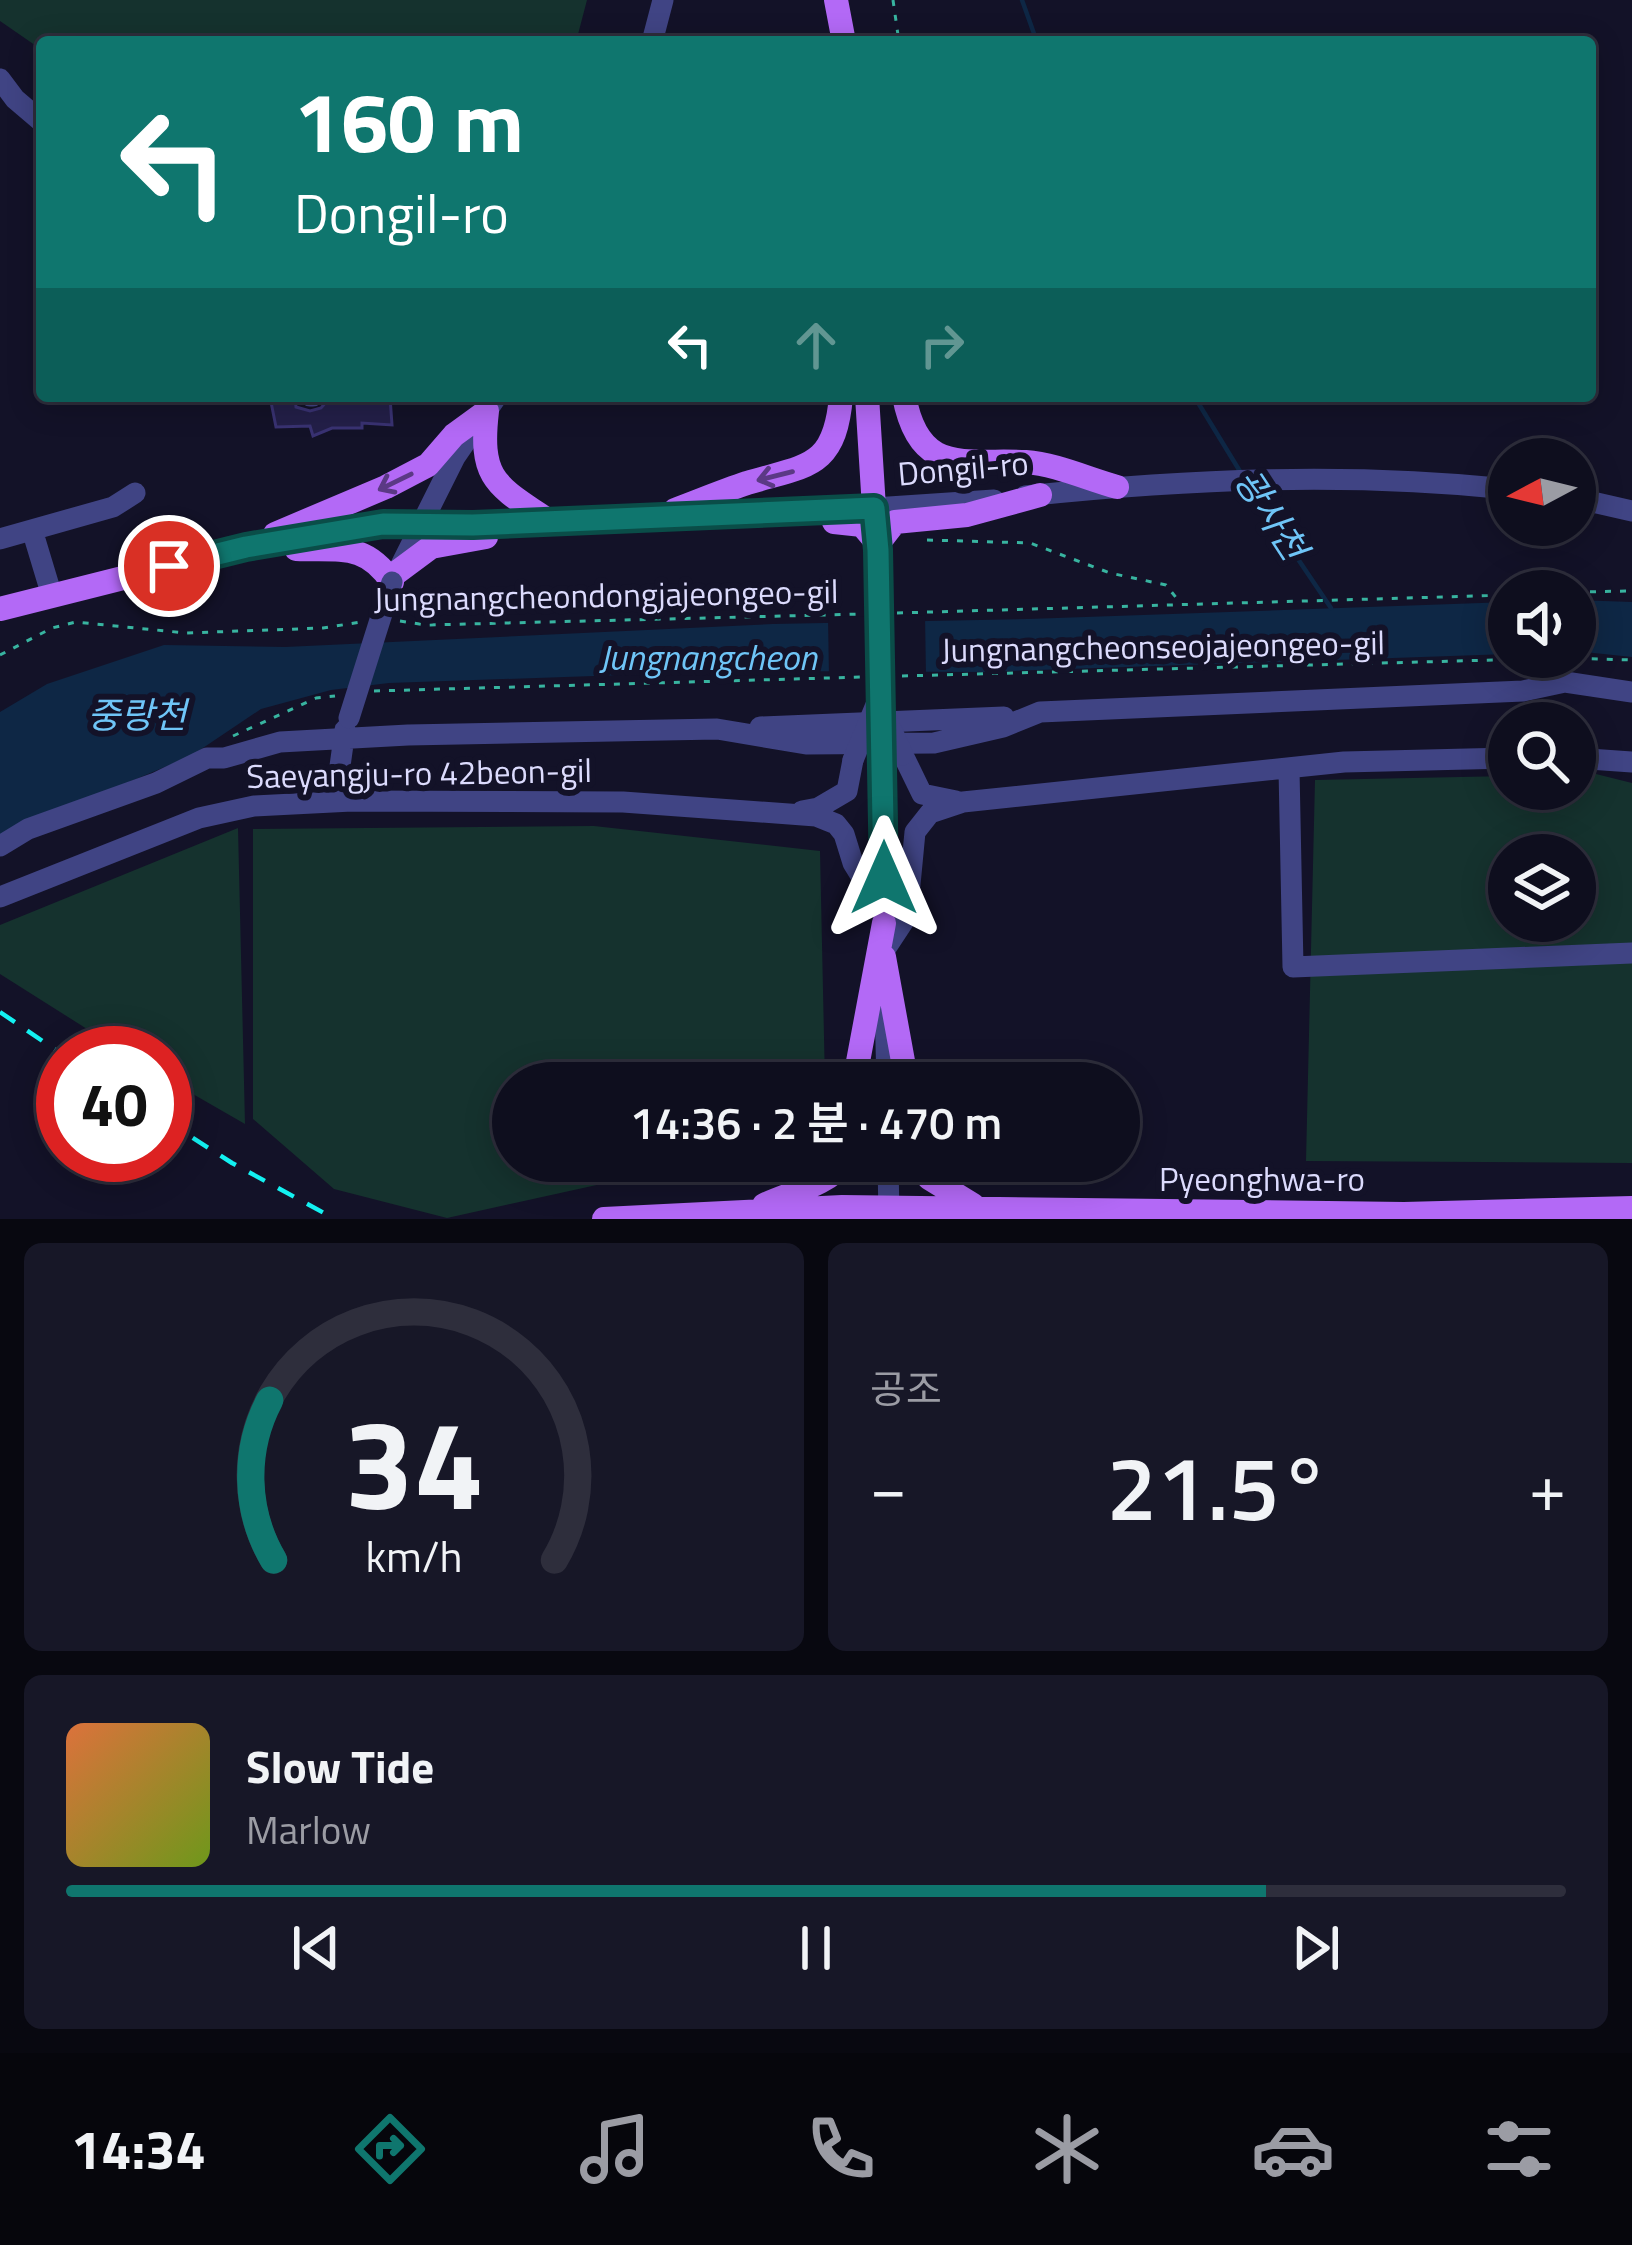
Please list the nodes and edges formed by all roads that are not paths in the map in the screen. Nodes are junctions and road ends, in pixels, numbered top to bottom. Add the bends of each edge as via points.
1 (664, 0) edge
2 (836, 0) edge
3 (654, 36) edge
4 (843, 36) edge
5 (0, 79) edge
6 (36, 117) edge
7 (840, 402) edge
8 (867, 402) edge
9 (906, 402) edge
10 (492, 404) edge
11 (1117, 487) junction
12 (1488, 487) edge
13 (135, 493) dead end
14 (1040, 495) junction
15 (1596, 503) edge
16 (874, 508) junction
17 (1632, 511) edge
18 (662, 515) junction
19 (724, 515) junction
20 (558, 521) junction
21 (422, 523) junction
22 (33, 532) junction
23 (0, 539) edge
24 (246, 547) junction
25 (878, 549) junction
26 (394, 578) junction
27 (52, 596) junction
28 (0, 609) edge
29 (880, 692) junction
30 (1632, 692) edge
31 (345, 728) junction
32 (893, 757) junction
33 (1488, 759) edge
34 (1596, 759) edge
35 (1632, 762) edge
36 (1289, 770) junction
37 (335, 802) junction
38 (962, 802) junction
39 (784, 814) junction
40 (0, 846) edge
41 (0, 897) edge
42 (884, 918) junction
43 (1632, 953) edge
44 (884, 954) junction
45 (858, 1062) edge
46 (887, 1062) edge
47 (903, 1062) edge
48 (820, 1182) edge
49 (889, 1182) edge
50 (934, 1182) edge
51 (1632, 1208) edge
52 (754, 1209) junction
53 (980, 1209) junction
54 (889, 1214) edge
55 (604, 1219) edge

1 - 3 street
2 - 4 main road
5 - 6 street
7 -> 18 main road via 833,440 809,467
8 - 16 main road
9 - 11 main road via 926,449 938,456 1028,462
10 - 20 main road via 484,440 489,473 507,493
10 - 21 street
10 -> 24 main road via 428,465
11 - 12 street, Dongil-ro via 1302,477
11 - 14 street, Dongil-ro
13 - 22 street
14 - 16 street, Dongil-ro
14 - 25 main road via 968,515 896,522
15 - 17 street
16 - 19 main road, Dongil-ro
16 - 25 street
18 - 19 main road, Dongil-ro
18 - 20 main road, Dongil-ro
19 - 25 main road via 862,525
20 - 21 main road, Dongil-ro
20 - 26 main road via 431,547
21 - 24 main road, Dongil-ro
21 - 26 street
22 - 23 street
22 - 27 street
24 - 26 main road via 364,552
24 - 27 main road
25 - 29 street, bridge
26 - 31 street, bridge
27 - 28 main road
29 - 32 street, bridge
29 - 39 street, bridge via 847,791 818,808
30 - 31 street via 1565,682 1523,691 1032,716 934,743 806,744 717,729
31 - 37 street
31 - 40 street via 208,758
32 - 38 street via 922,794
32 - 42 street
33 - 36 street
34 - 35 street
36 - 38 street
36 - 43 street via 1293,967
37 - 39 street, Saeyangju-ro 42beon-gil via 623,802
37 - 41 street, Saeyangju-ro 42beon-gil via 220,812
38 - 44 street via 930,813 915,832 907,916
39 - 42 street via 836,824
42 - 44 street
42 - 45 main road
44 - 46 street
44 - 47 main road
48 - 52 main road
49 - 54 street
50 - 53 main road
51 - 53 main road, Pyeonghwa-ro
52 - 54 main road, Pyeonghwa-ro
52 - 55 main road, Pyeonghwa-ro
53 - 54 main road, Pyeonghwa-ro

